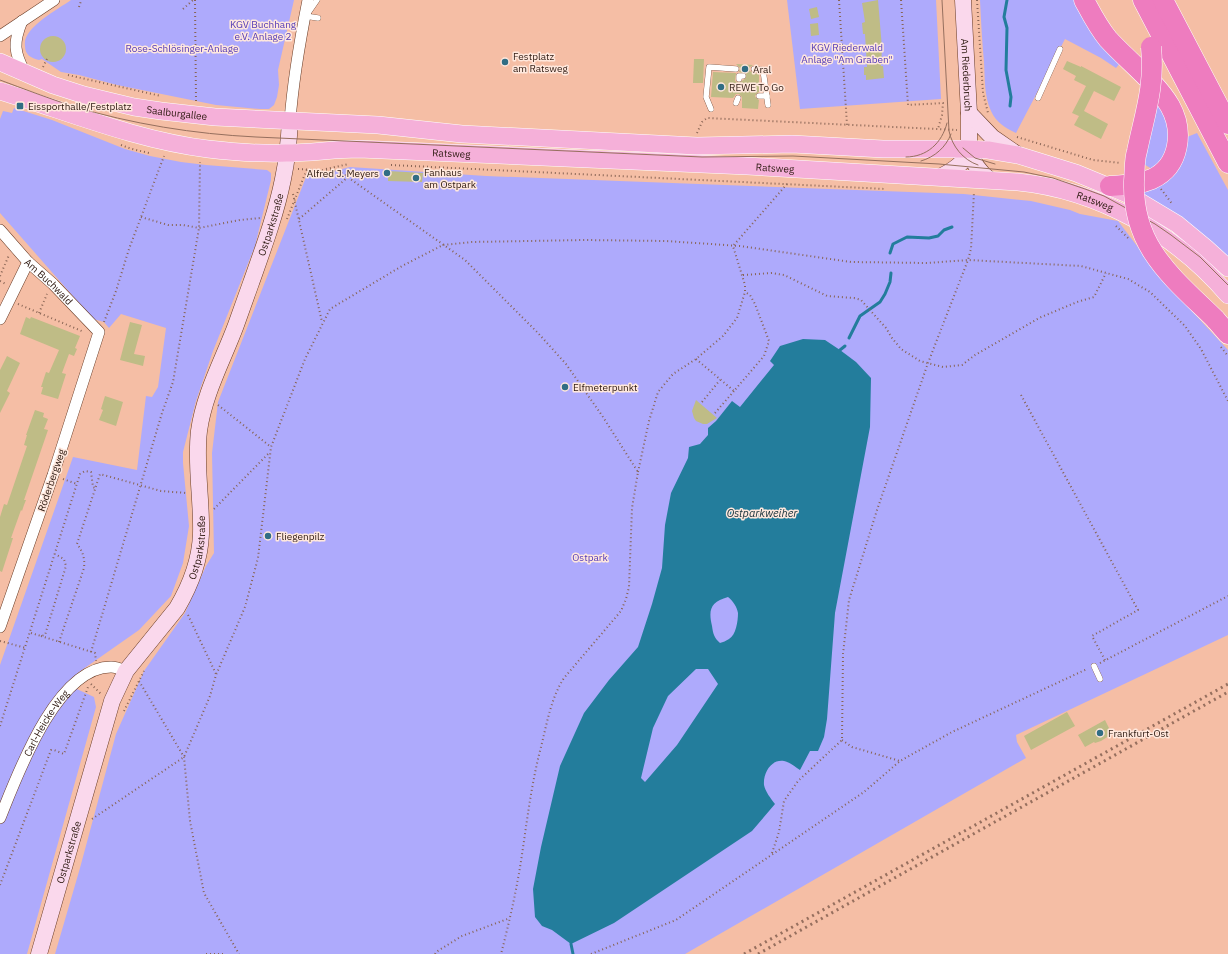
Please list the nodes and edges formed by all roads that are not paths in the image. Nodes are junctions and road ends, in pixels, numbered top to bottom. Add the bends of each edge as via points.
1 (54, 0) edge
2 (308, 0) edge
3 (317, 0) edge
4 (963, 0) edge
5 (1084, 0) edge
6 (1142, 0) edge
7 (1163, 0) edge
8 (305, 16) junction
9 (318, 18) dead end
10 (22, 21) junction
11 (1178, 29) junction
12 (0, 36) edge
13 (1060, 50) dead end
14 (0, 62) edge
15 (736, 68) dead end
16 (754, 69) dead end
17 (25, 73) junction
18 (0, 91) edge
19 (759, 96) dead end
20 (767, 96) junction
21 (1228, 97) edge
22 (1038, 98) dead end
23 (768, 104) dead end
24 (711, 109) dead end
25 (969, 113) junction
26 (328, 123) junction
27 (290, 124) junction
28 (1228, 124) edge
29 (969, 149) junction
30 (287, 150) junction
31 (256, 153) junction
32 (1018, 155) junction
33 (1228, 163) edge
34 (940, 177) junction
35 (990, 180) junction
36 (1110, 186) junction
37 (0, 230) edge
38 (28, 262) junction
39 (1228, 268) edge
40 (1228, 295) edge
41 (0, 319) edge
42 (94, 333) joint
43 (1224, 340) edge
44 (0, 627) edge
45 (1094, 666) road end
46 (126, 671) junction
47 (1100, 679) dead end
48 (0, 818) edge
49 (39, 954) edge

1 - 10 street
2 - 8 street
3 - 8 lane
4 - 25 street, Am Riederbruch
5 - 36 highway via 1096,23 1108,38 1161,93 1176,118 1178,129 1176,151 1172,161 1161,173 1137,184
6 - 33 highway
6 - 43 highway, bridge via 1153,62 1152,86 1135,161 1136,212 1144,238 1157,259 1166,272 1215,319
7 - 11 highway
8 - 9 lane
8 - 27 street
10 - 12 street
10 - 17 street via 15,50
11 - 21 highway
11 - 28 highway
13 - 22 lane
14 - 17 main road, Saalburgallee
15 - 24 lane via 709,67 706,97
16 - 20 lane via 763,70 762,86
17 - 27 main road, Saalburgallee via 84,95 134,107
18 - 31 main road via 142,136 206,148
19 - 20 lane
20 - 23 lane
25 - 29 street, Am Riederbruch
25 - 32 street via 992,136
26 - 27 main road, Ratsweg
26 - 29 main road, Ratsweg via 378,125 456,134 697,146 792,144 883,149
26 - 30 street via 317,123 308,127 298,134
27 - 30 street, Ostparkstraße
27 - 31 street via 277,144
29 - 32 main road, Ratsweg
29 - 34 street via 963,161
29 - 35 street via 976,167
30 - 31 main road
30 - 34 main road, Ratsweg via 359,149
30 - 46 street, Ostparkstraße via 280,191 263,248 208,398 199,431 201,535 197,560 177,608
32 - 36 main road, Ratsweg
34 - 35 main road, Ratsweg
35 - 40 main road, Ratsweg via 1049,186 1081,195 1114,209 1145,225 1183,251
36 - 39 main road, Ratsweg via 1177,224
37 - 38 street, Am Buchwald
38 - 41 street
38 - 42 street, Am Buchwald via 53,284
42 - 44 street, Röderbergweg via 52,475
45 - 47 lane
46 - 48 street, Carl-Heicke-Weg via 110,667 97,670 84,676 64,694 38,732
46 - 49 street, Ostparkstraße via 112,701 103,730

